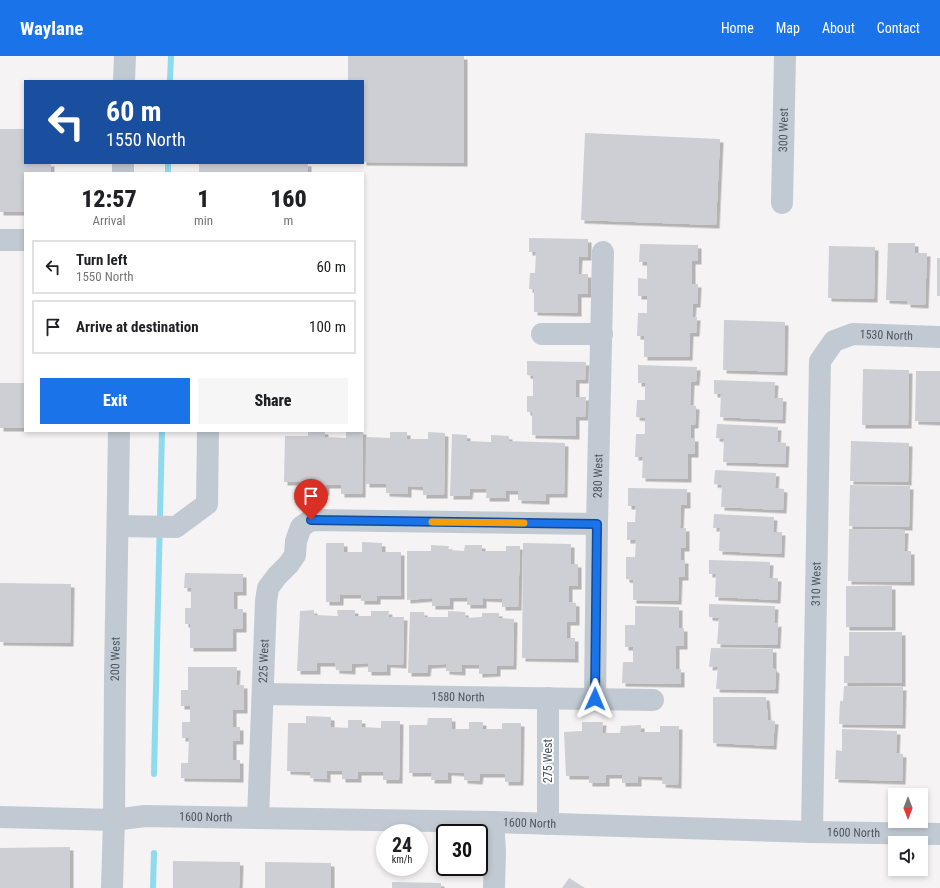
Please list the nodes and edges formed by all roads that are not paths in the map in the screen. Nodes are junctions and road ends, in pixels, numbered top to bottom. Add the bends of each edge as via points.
1 (125, 56) edge
2 (785, 56) edge
3 (124, 80) edge
4 (782, 203) dead end
5 (0, 240) edge
6 (24, 240) edge
7 (603, 252) dead end
8 (542, 334) dead end
9 (602, 334) junction
10 (940, 337) edge
11 (834, 341) joint
12 (119, 432) edge
13 (208, 432) edge
14 (597, 524) junction
15 (118, 526) junction
16 (263, 694) junction
17 (548, 698) junction
18 (595, 699) junction
19 (653, 700) dead end
20 (0, 817) edge
21 (258, 818) junction
22 (114, 820) junction
23 (493, 822) junction
24 (548, 824) junction
25 (812, 832) junction
26 (940, 834) edge
27 (112, 888) edge
28 (494, 888) edge

1 - 3 street
2 - 4 street, 300 West
5 - 6 street
7 - 9 street, 280 West
8 - 9 street
9 - 14 street, 280 West
10 - 11 street, 1530 North via 853,334
11 - 25 street, 310 West via 820,361
12 - 15 street, 200 West
13 - 15 street via 207,504 176,527
14 - 16 street, 225 West via 311,520 301,528 296,541 295,555 268,588
14 - 18 street, 280 West
15 - 22 street, 200 West
16 - 17 street, 1580 North
16 - 21 street, 225 West
17 - 18 street, 1580 North
17 - 24 street, 275 West
18 - 19 street, 1580 North
20 - 22 street, 1600 North
21 - 22 street, 1600 North via 145,816
21 - 23 street, 1600 North
22 - 27 street, 200 West
23 - 24 street, 1600 North
23 - 28 street
24 - 25 street, 1600 North
25 - 26 street, 1600 North

